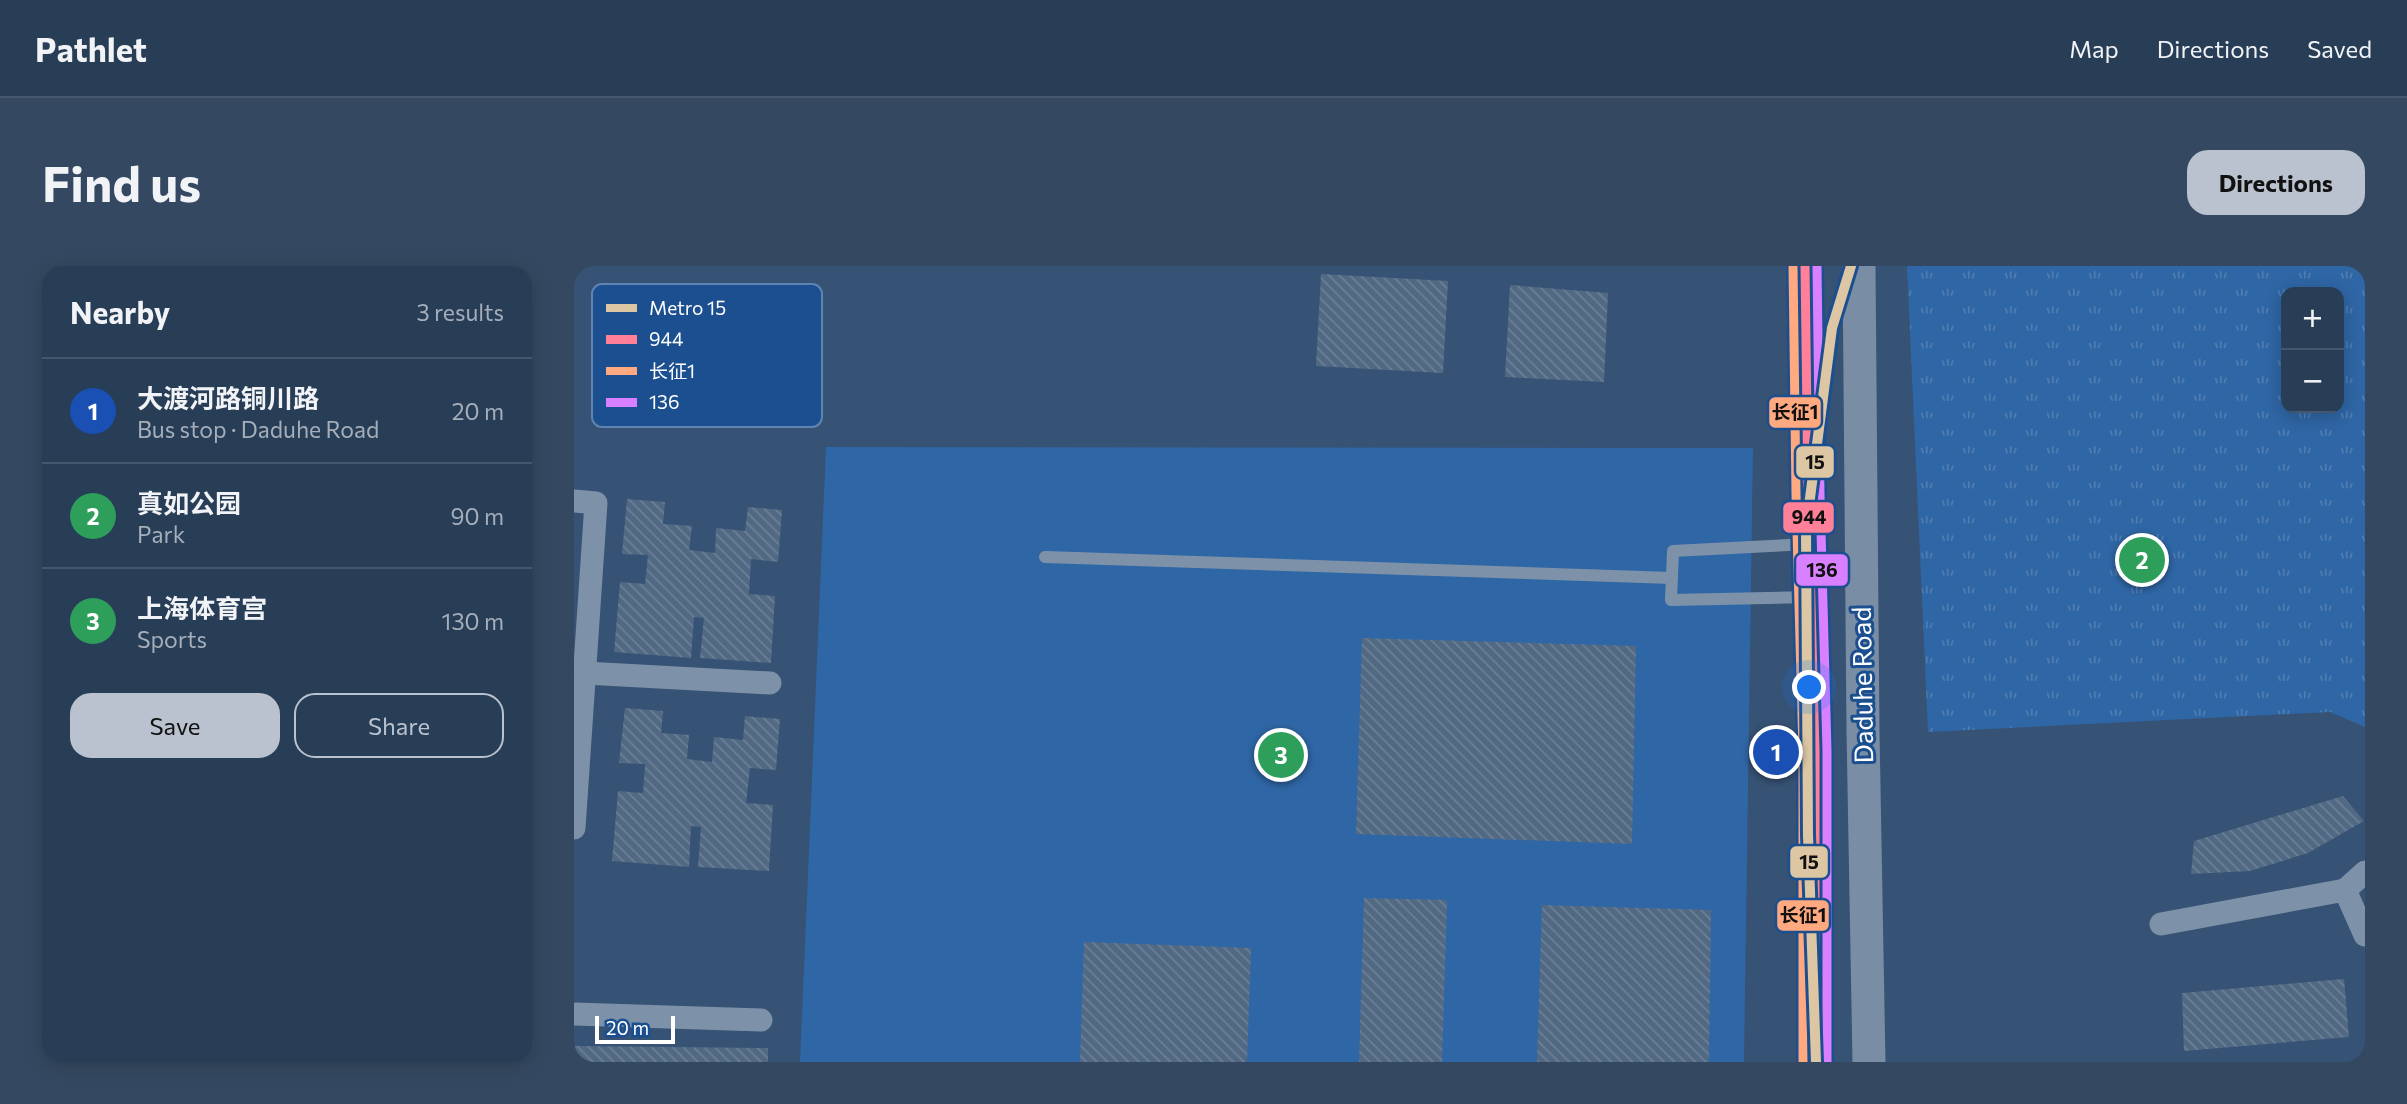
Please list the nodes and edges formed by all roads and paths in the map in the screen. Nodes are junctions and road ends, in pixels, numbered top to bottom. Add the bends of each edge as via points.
1 (1805, 266) edge
2 (1859, 266) edge
3 (574, 501) edge
4 (1810, 544) junction
5 (1045, 557) dead end
6 (1672, 578) junction
7 (1811, 597) junction
8 (585, 673) junction
9 (770, 683) dead end
10 (574, 828) edge
11 (2365, 872) edge
12 (2345, 890) junction
13 (2161, 924) dead end
14 (2365, 935) edge
15 (574, 1014) edge
16 (761, 1020) dead end
17 (1815, 1062) edge
18 (1869, 1062) edge

1 - 4 main road, Daduhe Road
2 - 18 main road, Daduhe Road
3 - 8 street via 596,503
4 - 6 lane via 1673,551
4 - 7 main road, Daduhe Road
5 - 6 lane
6 - 7 lane via 1671,600
7 - 17 main road, Daduhe Road
8 - 9 street
8 - 10 street
11 - 12 street
12 - 13 street
12 - 14 street
15 - 16 street

